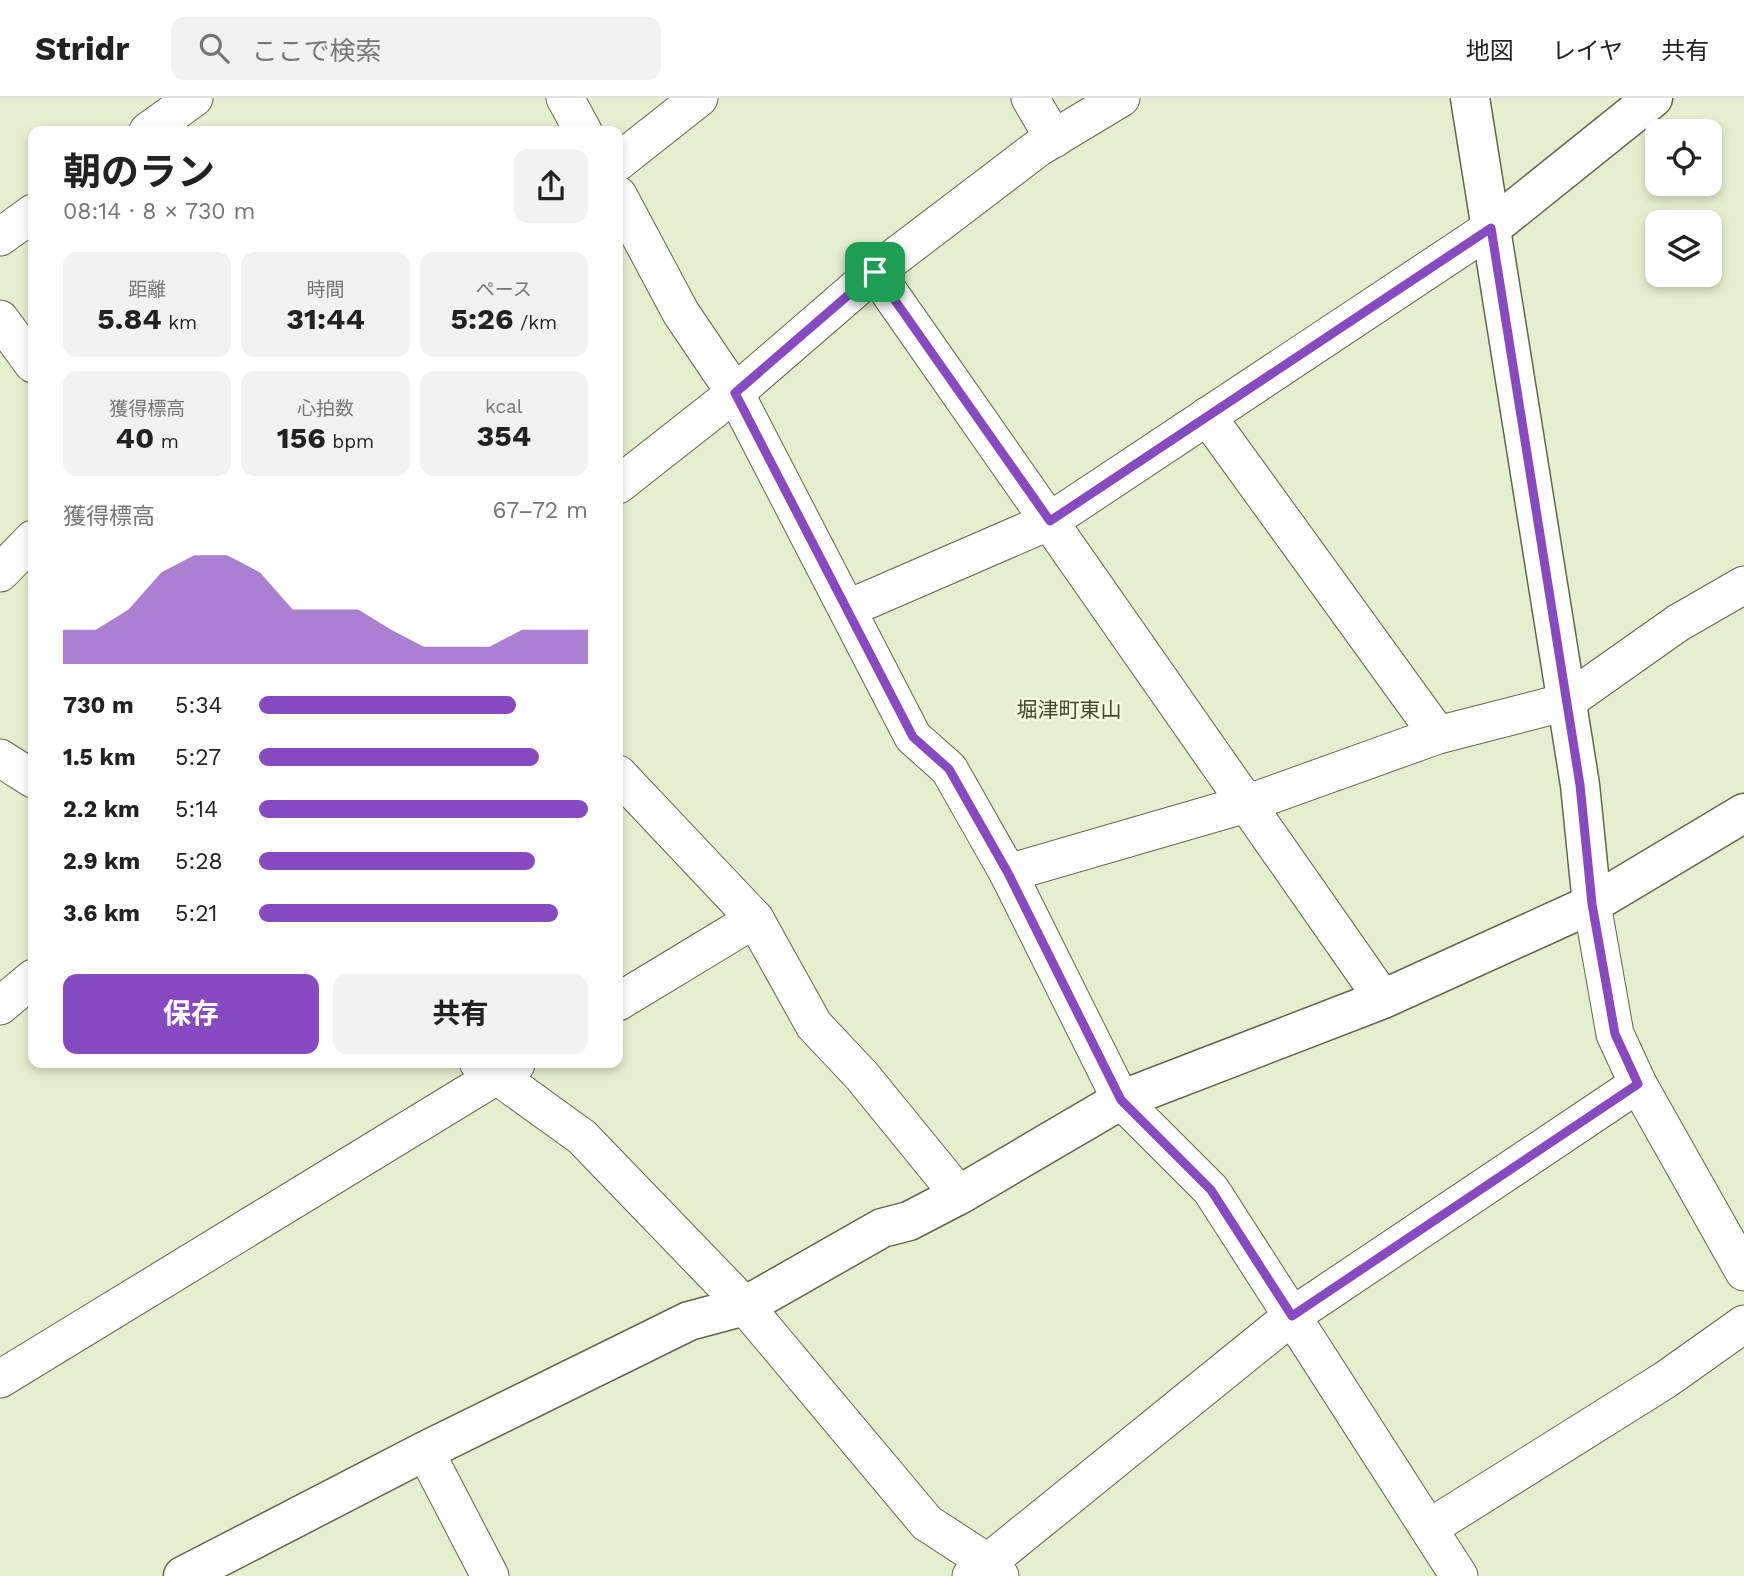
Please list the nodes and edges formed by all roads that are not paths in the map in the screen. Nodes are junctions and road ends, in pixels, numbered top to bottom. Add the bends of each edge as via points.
1 (194, 98) edge
2 (565, 98) edge
3 (699, 98) edge
4 (1030, 98) edge
5 (1121, 98) edge
6 (1470, 98) edge
7 (1653, 98) edge
8 (155, 126) edge
9 (580, 126) edge
10 (1054, 139) junction
11 (623, 158) edge
12 (623, 204) edge
13 (28, 217) edge
14 (1491, 228) junction
15 (0, 237) edge
16 (875, 272) junction
17 (0, 319) edge
18 (28, 357) edge
19 (735, 393) junction
20 (1207, 416) junction
21 (623, 481) edge
22 (1050, 521) junction
23 (28, 544) edge
24 (0, 573) edge
25 (1744, 584) edge
26 (847, 609) junction
27 (1566, 702) junction
28 (1438, 735) junction
29 (0, 758) edge
30 (28, 776) edge
31 (623, 780) edge
32 (1245, 804) junction
33 (1744, 813) edge
34 (1008, 873) junction
35 (1592, 904) junction
36 (755, 919) junction
37 (28, 982) edge
38 (623, 999) edge
39 (1382, 999) junction
40 (0, 1006) edge
41 (497, 1068) edge
42 (500, 1068) edge
43 (1638, 1084) junction
44 (1121, 1100) junction
45 (959, 1195) junction
46 (1742, 1262) edge
47 (745, 1306) junction
48 (1292, 1316) junction
49 (1744, 1324) edge
50 (0, 1380) edge
51 (425, 1451) junction
52 (1429, 1528) junction
53 (986, 1572) edge
54 (183, 1576) edge
55 (490, 1576) edge
56 (1460, 1576) edge

1 - 8 street
2 - 9 street
3 - 11 street
4 - 10 street
5 - 10 street
6 - 14 street
7 - 14 street
10 - 16 street
12 - 19 street via 681,313
13 - 15 street
14 - 20 street
14 - 27 street
16 - 19 street
16 - 22 street
17 - 18 street
19 - 21 street
19 - 26 street
20 - 22 street
20 - 28 street
22 - 26 street
22 - 32 street
23 - 24 street
25 - 27 street via 1678,623
26 - 34 street via 913,737 949,769
27 - 28 street
27 - 35 street
28 - 32 street
29 - 30 street
31 - 36 street
32 - 34 street
32 - 39 street
33 - 35 street
34 - 44 street
35 - 39 street
35 - 43 street via 1615,1034
36 - 38 street
36 - 45 street via 814,1025
37 - 40 street
39 - 44 street
41 - 50 street
42 - 47 street via 582,1137
43 - 46 street
43 - 48 street
44 - 45 street
44 - 48 street via 1211,1190
45 - 47 street via 909,1221 882,1228
47 - 51 street via 689,1321
47 - 53 street via 927,1523
48 - 52 street
48 - 53 street
49 - 52 street via 1665,1380
51 - 54 street
51 - 55 street
52 - 56 street

